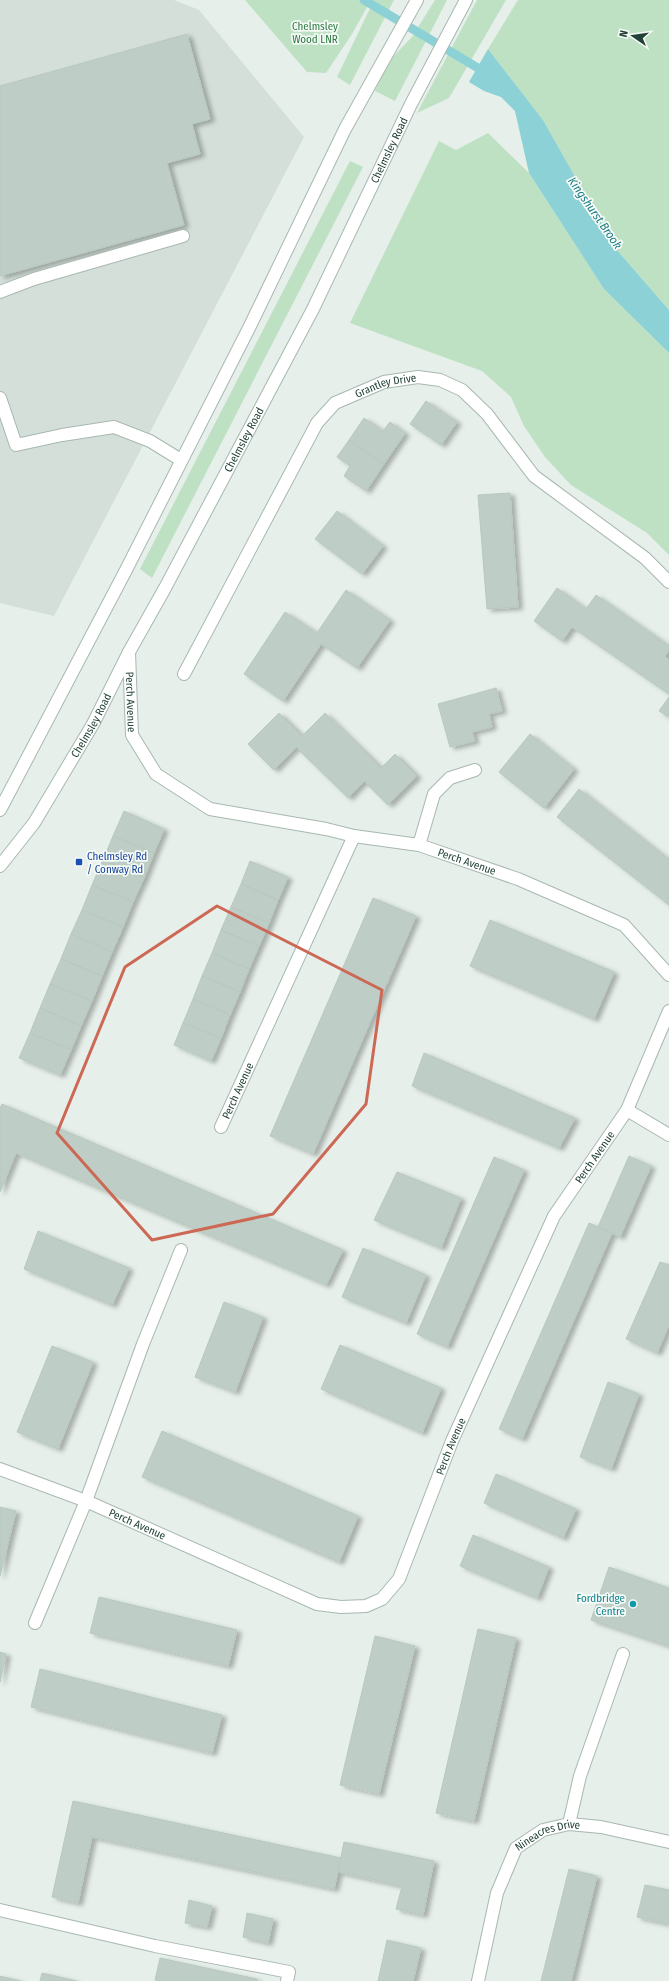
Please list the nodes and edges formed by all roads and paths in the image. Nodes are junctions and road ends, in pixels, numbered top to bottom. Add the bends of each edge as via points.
1 (417, 0) edge
2 (466, 0) edge
3 (183, 236) dead end
4 (0, 292) edge
5 (0, 398) edge
6 (181, 460) junction
7 (669, 582) edge
8 (129, 652) junction
9 (184, 674) dead end
10 (475, 770) dead end
11 (0, 810) edge
12 (354, 836) junction
13 (419, 845) junction
14 (0, 866) edge
15 (669, 975) edge
16 (669, 1011) edge
17 (626, 1110) junction
18 (221, 1127) dead end
19 (669, 1135) edge
20 (181, 1250) dead end
21 (0, 1469) edge
22 (86, 1501) junction
23 (35, 1623) dead end
24 (623, 1654) dead end
25 (569, 1824) junction
26 (669, 1842) edge
27 (0, 1910) edge
28 (286, 1981) edge
29 (478, 1981) edge

1 - 6 street via 345,128 250,326
2 - 8 street, Chelmsley Road via 410,104 313,309
3 - 4 street via 34,279
5 - 6 street via 16,445 114,427 150,441
6 - 11 street
7 - 9 street, Grantley Drive via 645,558 534,476 487,414 462,390 440,380 418,377 384,382 335,403 317,423
8 - 12 street, Perch Avenue via 132,735 156,774 210,809
8 - 14 street, Chelmsley Road via 93,724 34,823
10 - 13 street via 450,778 434,794
12 - 13 street, Perch Avenue
12 - 18 street, Perch Avenue
13 - 15 street, Perch Avenue via 518,879 624,925
16 - 17 street, Perch Avenue
17 - 19 street
17 - 22 street, Perch Avenue via 554,1216 452,1441 399,1579 382,1599 366,1606 341,1607 317,1604
20 - 22 street via 143,1344
21 - 22 street, Perch Avenue
22 - 23 street
24 - 25 street via 580,1776
25 - 26 street, Nineacres Drive via 601,1827
25 - 29 street, Nineacres Drive via 543,1830 516,1848 497,1893
27 - 28 street via 155,1946 288,1972

